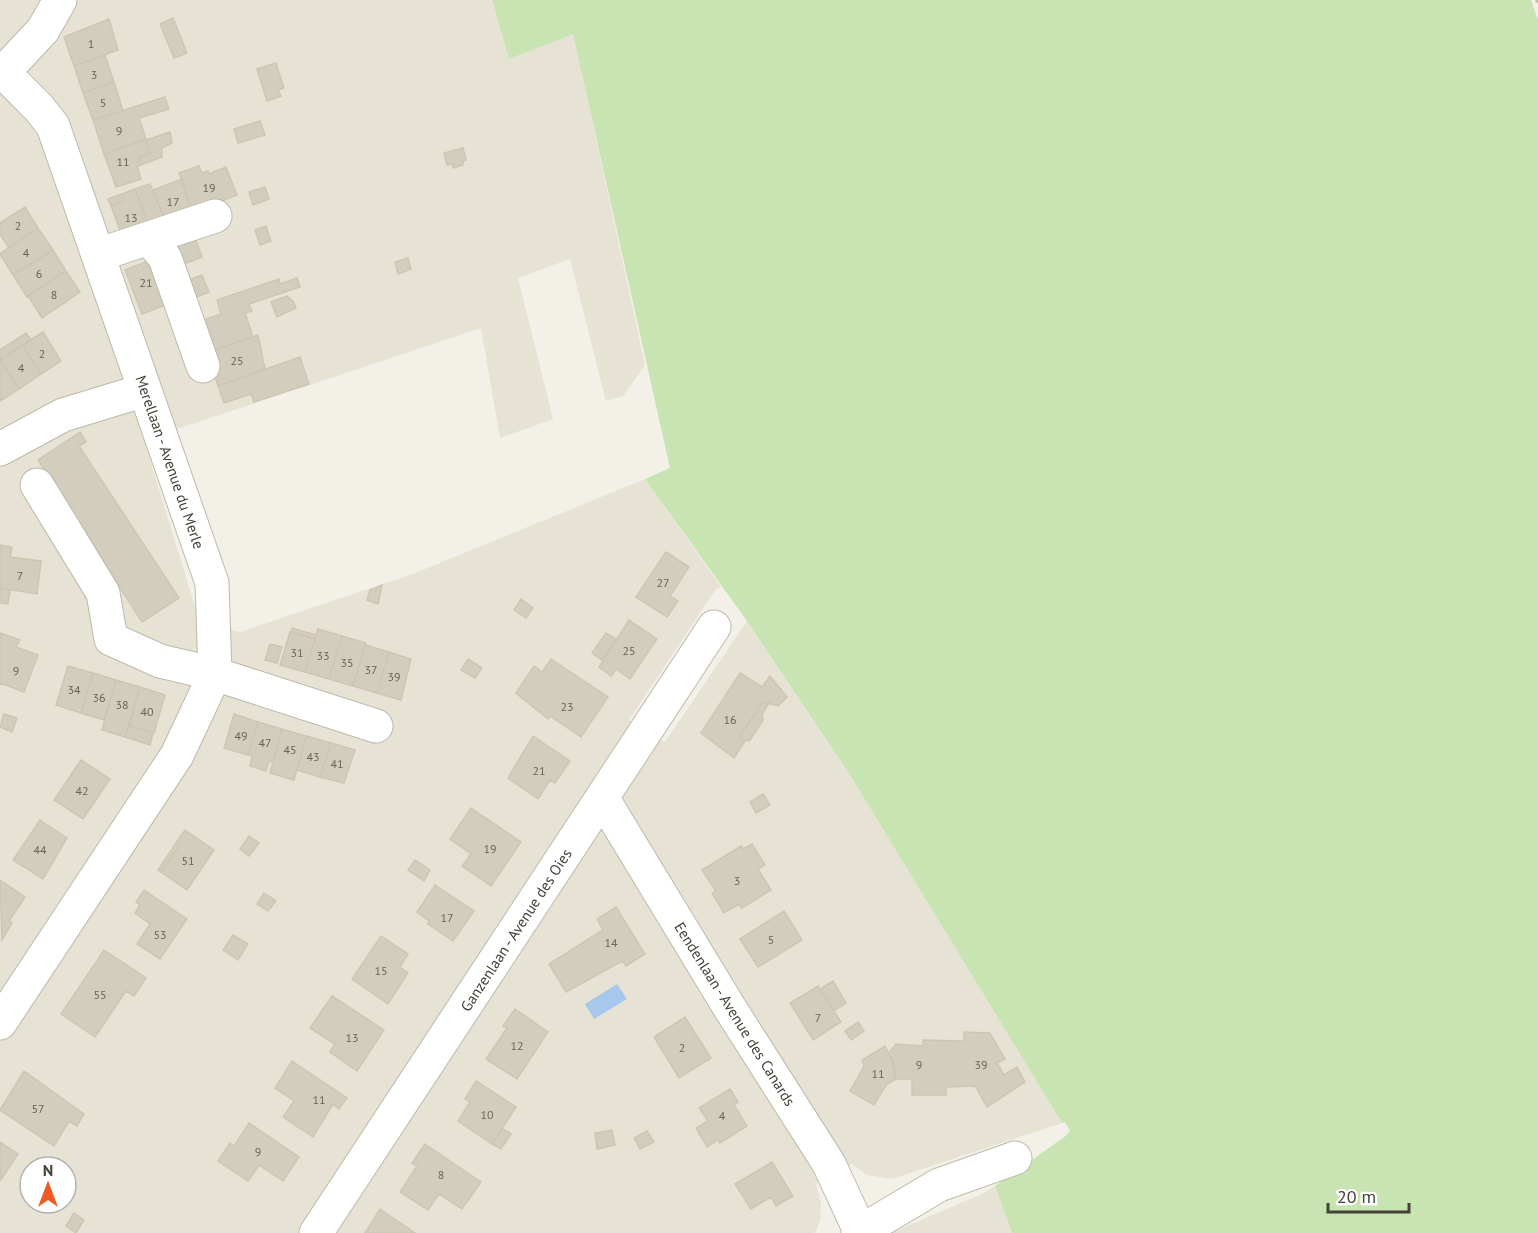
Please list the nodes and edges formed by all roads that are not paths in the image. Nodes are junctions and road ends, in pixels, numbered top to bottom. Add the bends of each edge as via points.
1 (60, 0) edge
2 (2, 74) edge
3 (215, 216) dead end
4 (149, 238) junction
5 (98, 255) junction
6 (203, 366) dead end
7 (145, 390) junction
8 (0, 449) edge
9 (37, 485) dead end
10 (714, 627) dead end
11 (215, 674) junction
12 (376, 726) dead end
13 (603, 799) junction
14 (0, 1023) edge
15 (1015, 1158) dead end
16 (859, 1232) edge
17 (316, 1233) edge

1 - 2 street via 43,30
2 - 5 street, Merellaan - Avenue du Merle via 53,126
3 - 4 street
4 - 5 street
4 - 6 street via 165,258
5 - 7 street, Merellaan - Avenue du Merle
7 - 8 street via 63,415
7 - 11 street, Merellaan - Avenue du Merle via 212,583
9 - 11 street via 103,593 111,639 160,661
10 - 13 street, Ganzenlaan - Avenue des Oies
11 - 12 street
11 - 14 street, Merellaan - Avenue du Merle via 177,755
13 - 16 street, Eendenlaan - Avenue des Canards via 829,1164
13 - 17 street, Ganzenlaan - Avenue des Oies
15 - 16 street via 939,1185

